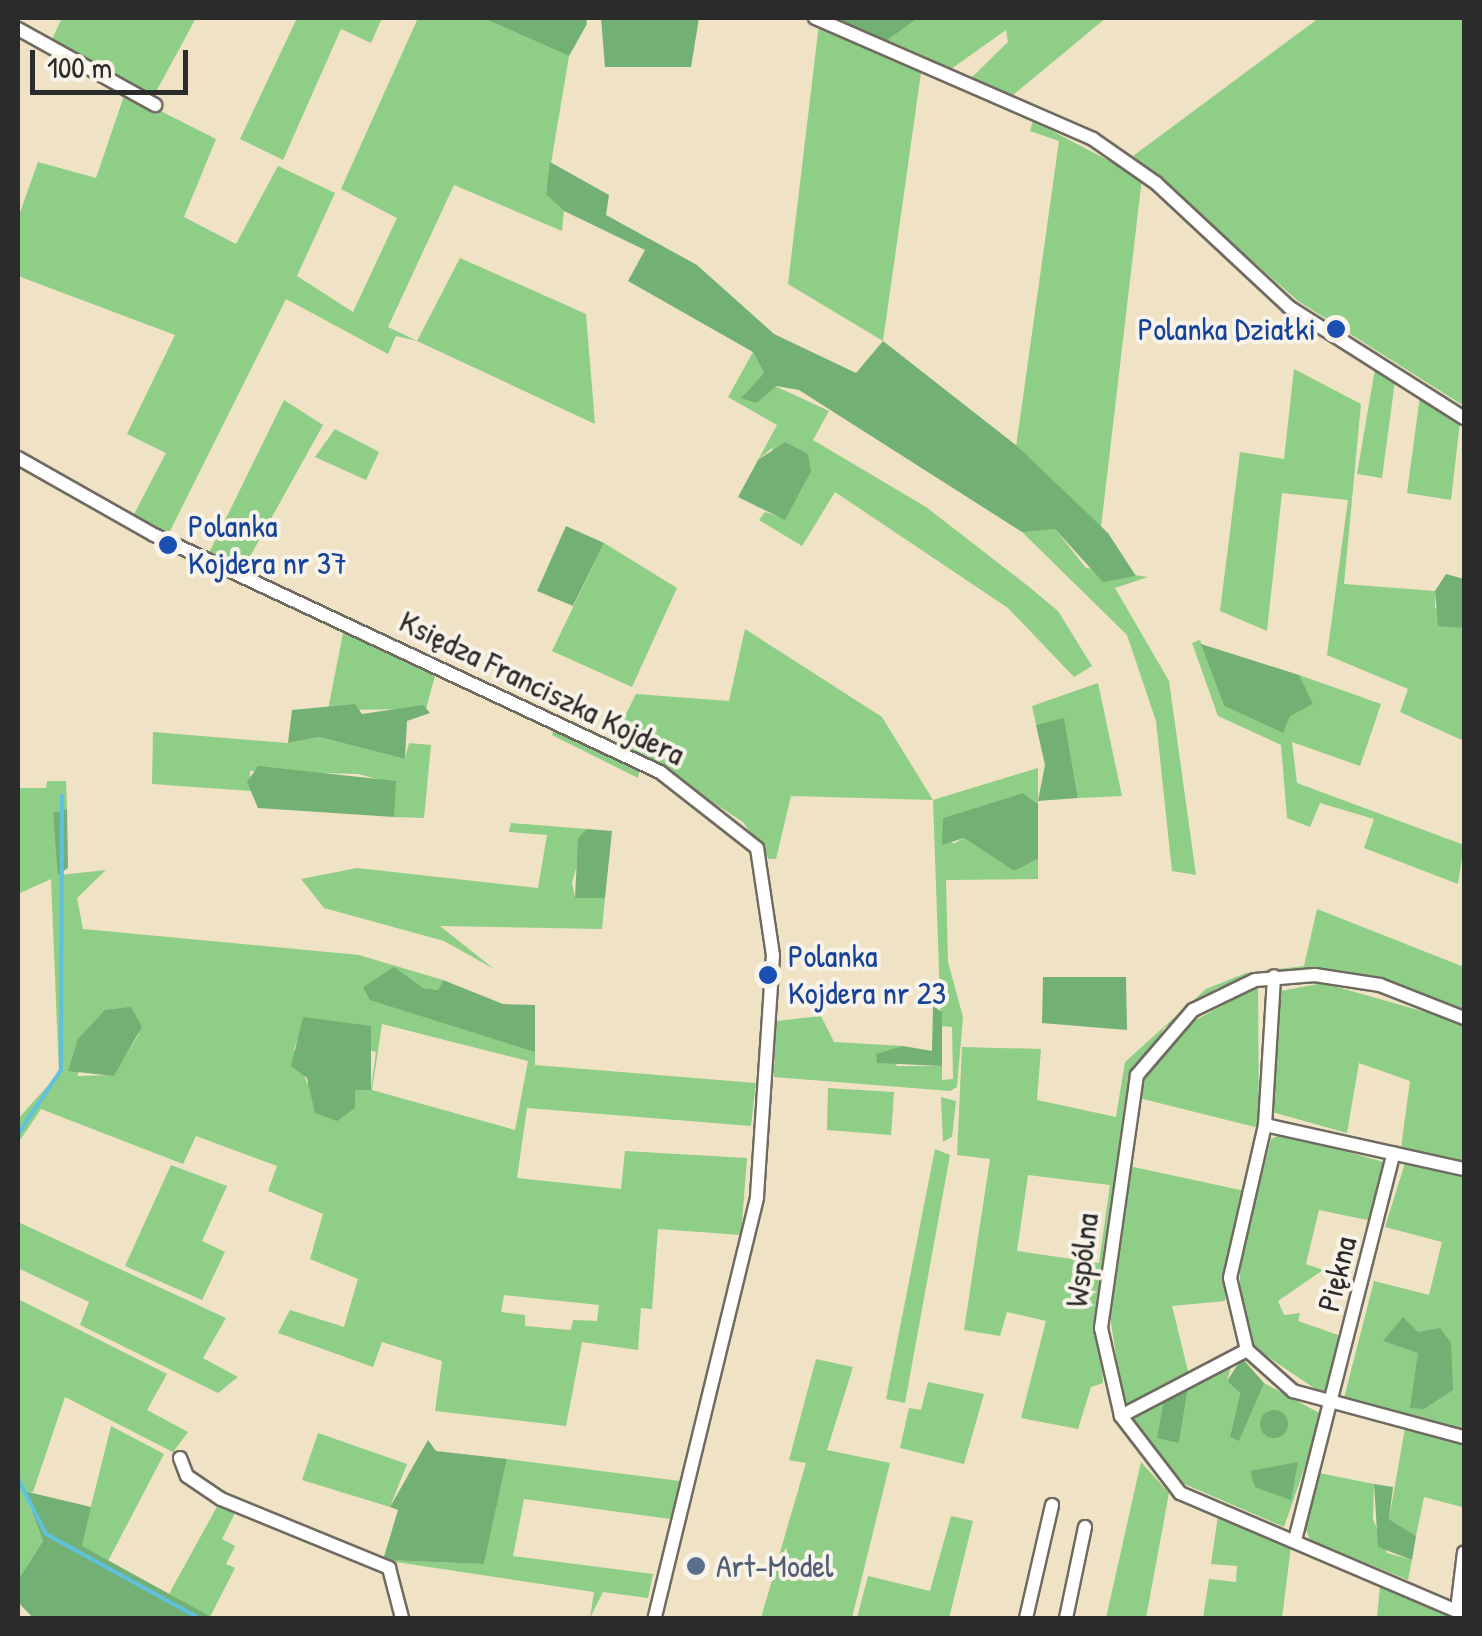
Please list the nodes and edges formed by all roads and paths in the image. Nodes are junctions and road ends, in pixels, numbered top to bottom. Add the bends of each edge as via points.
1 (815, 18) edge
2 (18, 29) edge
3 (155, 105) dead end
4 (1464, 418) edge
5 (18, 458) edge
6 (1274, 976) junction
7 (1464, 1018) edge
8 (1265, 1125) junction
9 (1394, 1153) junction
10 (1464, 1169) edge
11 (1247, 1350) junction
12 (1333, 1408) junction
13 (1121, 1416) junction
14 (1464, 1437) edge
15 (180, 1458) dead end
16 (1052, 1505) dead end
17 (1085, 1527) dead end
18 (1295, 1540) junction
19 (1464, 1552) edge
20 (1461, 1612) edge
21 (402, 1618) edge
22 (655, 1618) edge
23 (1026, 1618) edge
24 (1066, 1618) edge

1 - 4 street via 1093,139 1156,183 1290,307
2 - 3 street
5 - 22 street, Księdza Franciszka Kojdera via 154,534 660,772 757,848 774,956 758,1193
6 - 7 street, Wspólna via 1346,978
6 - 8 street
6 - 13 street, Wspólna via 1193,1010 1137,1075 1101,1328
8 - 9 street
8 - 11 street via 1230,1278
9 - 10 street
9 - 12 street, Piękna
11 - 12 street via 1293,1391
11 - 13 street
12 - 14 street
12 - 18 street, Piękna
13 - 18 street, Wspólna via 1180,1493
15 - 21 street via 187,1476 220,1499 389,1568
16 - 23 street
17 - 24 street
18 - 20 street, Wspólna
19 - 20 street

